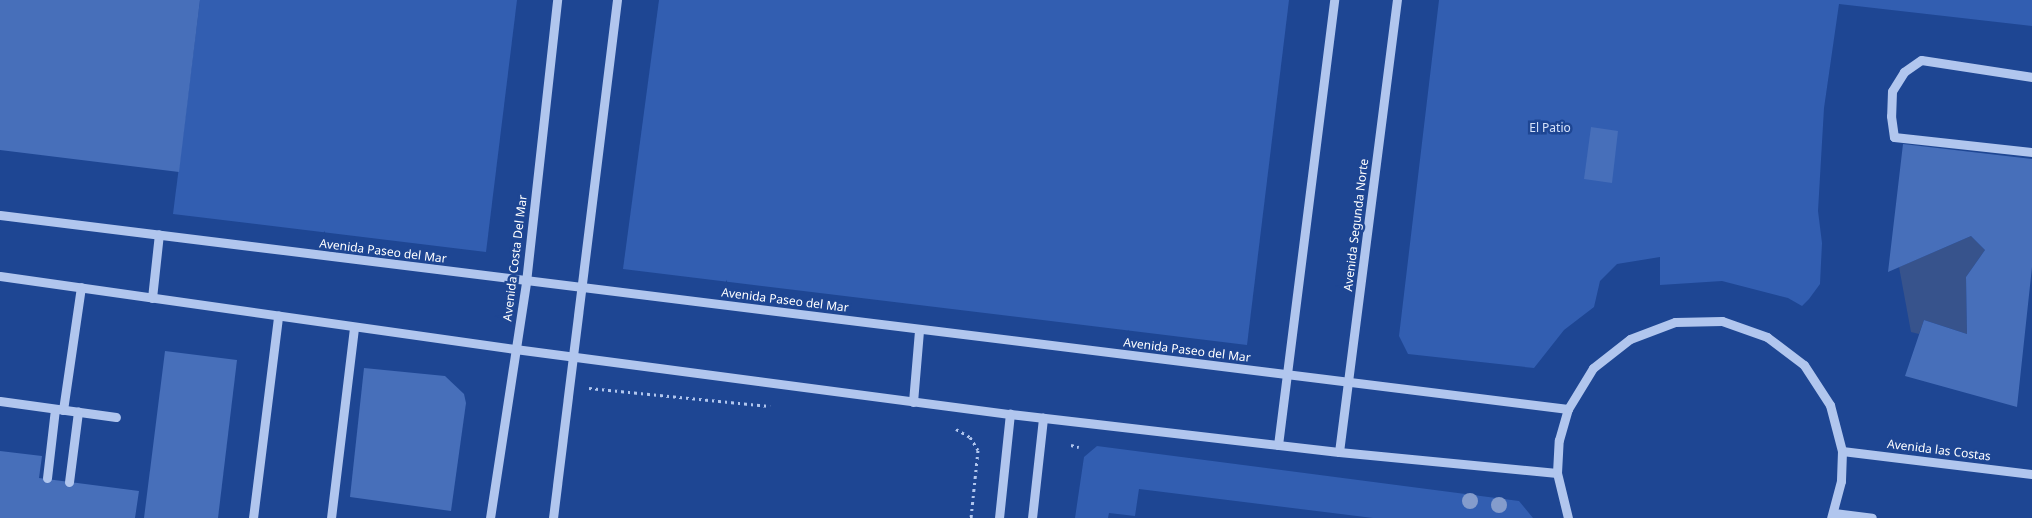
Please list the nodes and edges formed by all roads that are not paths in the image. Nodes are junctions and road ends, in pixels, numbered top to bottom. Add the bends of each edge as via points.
1 (557, 0) edge
2 (617, 0) edge
3 (1334, 0) edge
4 (1397, 0) edge
5 (2032, 77) edge
6 (2032, 152) edge
7 (0, 215) edge
8 (159, 234) junction
9 (0, 276) edge
10 (526, 282) junction
11 (80, 286) junction
12 (581, 287) junction
13 (152, 298) junction
14 (278, 316) junction
15 (354, 326) junction
16 (919, 330) junction
17 (515, 349) junction
18 (572, 355) junction
19 (1287, 375) junction
20 (1349, 383) junction
21 (0, 401) edge
22 (913, 402) junction
23 (59, 409) junction
24 (1568, 409) junction
25 (78, 412) junction
26 (1010, 414) junction
27 (116, 417) dead end
28 (1043, 418) junction
29 (1278, 445) junction
30 (1842, 451) junction
31 (1339, 452) junction
32 (1557, 473) junction
33 (2032, 474) edge
34 (46, 478) dead end
35 (69, 482) dead end
36 (1832, 516) edge
37 (253, 518) edge
38 (332, 518) edge
39 (490, 518) edge
40 (553, 518) edge
41 (999, 518) edge
42 (1032, 518) edge
43 (1568, 518) edge
44 (1872, 518) edge

1 - 10 street, Avenida Costa Del Mar
2 - 12 street
3 - 19 street
4 - 20 street, Avenida Segunda Norte
5 - 6 street via 1921,60 1904,72 1892,91 1891,116 1894,137
7 - 8 street, Avenida Paseo del Mar
8 - 10 street, Avenida Paseo del Mar
8 - 13 street
9 - 11 street
10 - 12 street, Avenida Paseo del Mar
10 - 17 street, Avenida Costa Del Mar
11 - 13 street
11 - 23 street
12 - 16 street, Avenida Paseo del Mar
12 - 18 street
13 - 14 street
14 - 15 street
14 - 37 street
15 - 17 street
15 - 38 street
16 - 19 street, Avenida Paseo del Mar
16 - 22 street
17 - 18 street
17 - 39 street, Avenida Costa Del Mar
18 - 22 street
18 - 40 street
19 - 20 street, Avenida Paseo del Mar
19 - 29 street
20 - 24 street, Avenida Paseo del Mar
20 - 31 street, Avenida Segunda Norte
21 - 23 street
22 - 26 street
23 - 25 street
23 - 34 street
24 - 30 street via 1593,368 1630,339 1675,322 1722,321 1767,336 1804,365 1830,405
24 - 32 street via 1559,440
25 - 27 street
25 - 35 street
26 - 28 street
26 - 41 street
28 - 29 street
28 - 42 street
29 - 31 street
30 - 33 street, Avenida las Costas
30 - 36 street via 1842,481
31 - 32 street
32 - 43 street
36 - 44 street

